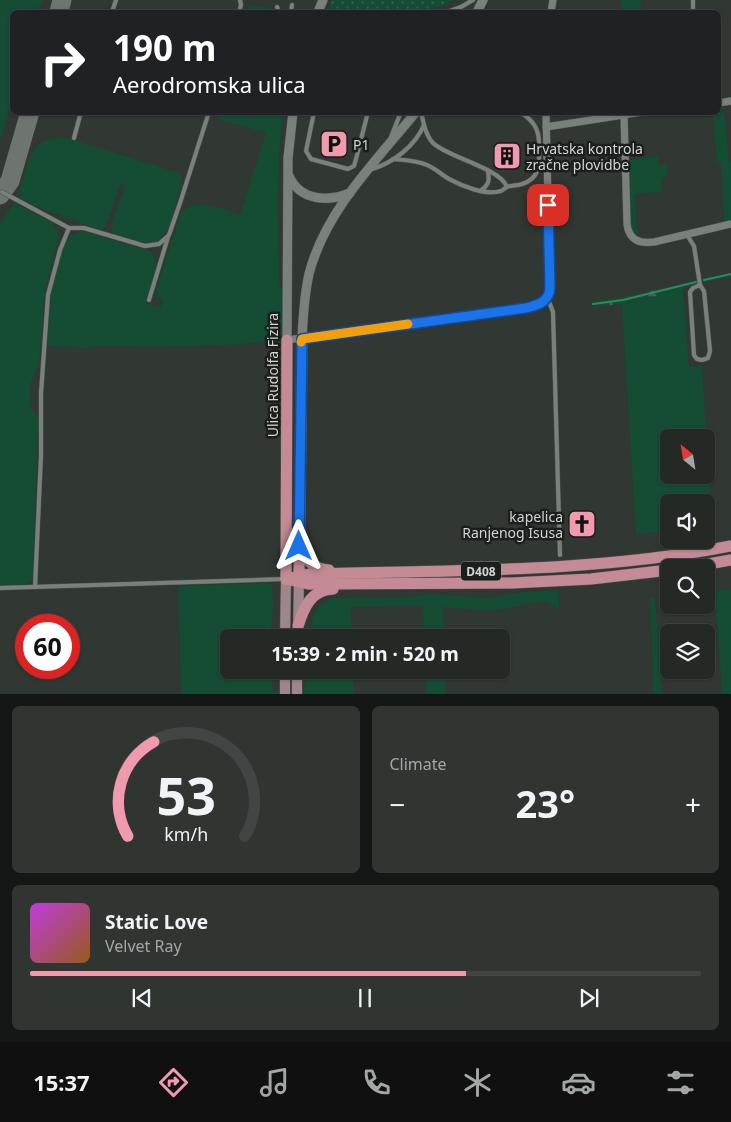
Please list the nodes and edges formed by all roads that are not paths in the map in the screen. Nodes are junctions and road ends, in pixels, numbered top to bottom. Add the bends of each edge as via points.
1 (473, 0) edge
2 (292, 4) dead end
3 (277, 7) dead end
4 (278, 10) edge
5 (291, 10) edge
6 (453, 10) edge
7 (80, 115) edge
8 (208, 115) edge
9 (293, 115) edge
10 (313, 115) edge
11 (367, 115) edge
12 (400, 115) edge
13 (414, 115) edge
14 (422, 115) edge
15 (524, 115) edge
16 (546, 115) edge
17 (613, 115) edge
18 (619, 115) edge
19 (424, 125) junction
20 (546, 127) junction
21 (74, 138) dead end
22 (385, 150) junction
23 (393, 159) junction
24 (370, 169) junction
25 (488, 172) junction
26 (288, 174) junction
27 (507, 187) junction
28 (480, 191) junction
29 (2, 192) dead end
30 (350, 193) junction
31 (731, 224) edge
32 (69, 228) junction
33 (686, 234) junction
34 (169, 235) junction
35 (700, 285) junction
36 (150, 300) dead end
37 (546, 300) junction
38 (302, 339) junction
39 (287, 340) junction
40 (299, 546) junction
41 (731, 546) edge
42 (560, 555) dead end
43 (731, 560) edge
44 (715, 563) edge
45 (660, 571) edge
46 (353, 573) junction
47 (286, 579) junction
48 (299, 579) junction
49 (360, 584) junction
50 (35, 587) junction
51 (0, 588) edge
52 (285, 629) edge
53 (298, 629) edge
54 (299, 629) edge
55 (285, 679) edge
56 (298, 679) edge
57 (285, 694) edge
58 (297, 694) edge

1 - 6 lane
2 - 5 lane
3 - 4 lane
7 - 21 lane
8 - 34 lane
9 - 26 street, Ulica Rudolfa Fizira
10 - 11 lane via 306,151 311,160 348,169 354,166
12 - 22 lane
13 - 22 street, Ulica Rudolfa Fizira
14 - 19 lane
15 - 27 lane via 538,130 539,168 528,182
16 - 20 street
17 - 20 street
18 - 33 street via 630,235 647,243
19 - 23 lane via 415,140
19 - 25 lane via 434,145
20 - 37 street via 550,288
22 - 24 street, Ulica Rudolfa Fizira
23 - 24 lane
23 - 28 lane via 428,165 451,180
24 - 30 street, Ulica Rudolfa Fizira
25 - 27 lane via 504,180
25 - 28 lane via 486,188
26 - 30 street via 295,186 310,196 327,199
26 - 39 street, Ulica Rudolfa Fizira
27 - 28 lane via 496,192
29 - 32 lane
30 - 38 street, Ulica Rudolfa Fizira via 330,225 310,272 305,292
31 - 33 street
32 - 34 lane via 84,228 145,246 159,244
32 - 50 lane via 48,295 41,393
33 - 35 lane via 694,246
34 - 36 lane
35 - 35 lane via 704,291 710,352 708,358 702,360 694,354 690,292
37 - 38 street via 526,308
37 - 42 lane via 553,312
38 - 39 street
38 - 40 main road, Ulica Rudolfa Fizira
39 - 47 main road, Ulica Rudolfa Fizira
40 - 46 main road via 315,566
40 - 48 main road, Ulica Rudolfa Fizira
41 - 46 main road, D408 via 639,560 560,567
43 - 44 main road
45 - 49 main road, D408 via 520,583
46 - 48 main road, D408
47 - 48 main road, D408
47 - 50 lane
47 - 52 main road, Ulica Rudolfa Fizira
48 - 49 main road, D408
48 - 53 main road, Ulica Rudolfa Fizira
49 - 54 main road via 314,595 306,605
50 - 51 lane
55 - 57 main road
56 - 58 main road

